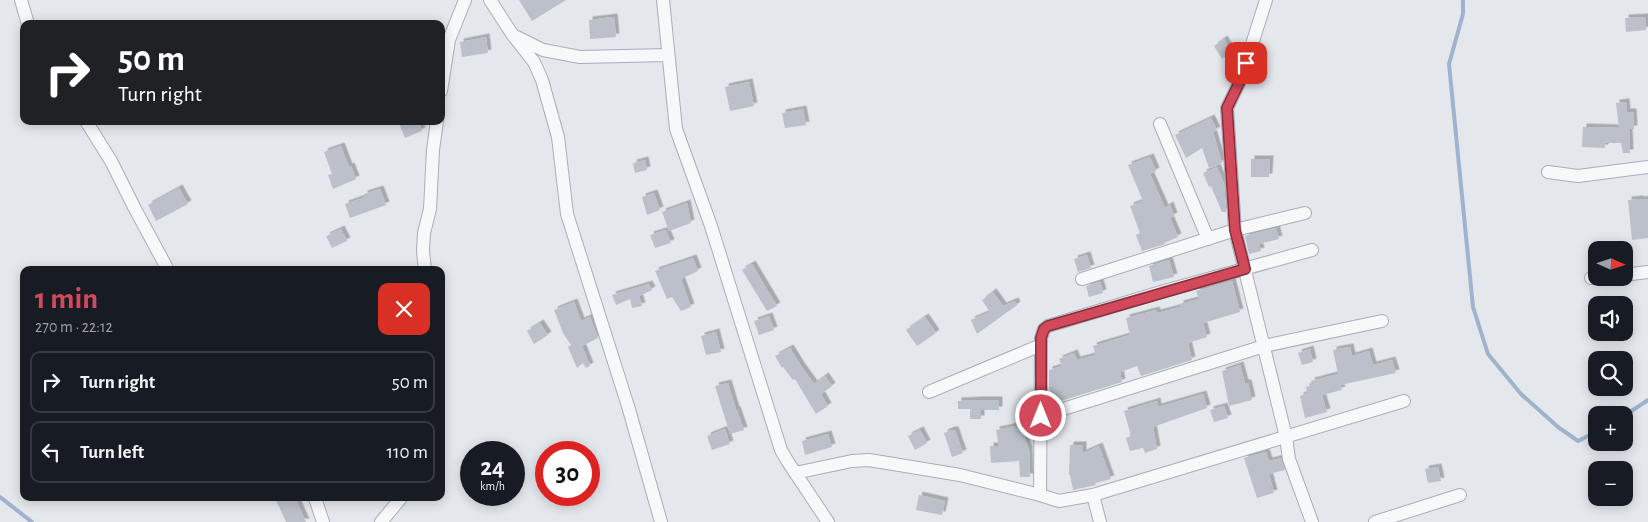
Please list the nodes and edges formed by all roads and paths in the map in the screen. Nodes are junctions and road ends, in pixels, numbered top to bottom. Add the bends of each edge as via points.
1 (21, 0) edge
2 (465, 0) edge
3 (490, 0) edge
4 (663, 0) edge
5 (1266, 0) edge
6 (27, 20) edge
7 (512, 34) junction
8 (668, 55) junction
9 (445, 68) edge
10 (1160, 124) dead end
11 (89, 125) edge
12 (436, 125) edge
13 (1648, 167) edge
14 (1548, 172) dead end
15 (1305, 213) dead end
16 (1235, 230) junction
17 (1208, 238) junction
18 (1312, 250) dead end
19 (166, 266) edge
20 (425, 266) edge
21 (1245, 269) junction
22 (1648, 272) edge
23 (1633, 274) edge
24 (1082, 279) dead end
25 (1382, 321) dead end
26 (1041, 345) junction
27 (1264, 346) junction
28 (929, 392) dead end
29 (1404, 401) dead end
30 (1041, 416) junction
31 (1286, 437) junction
32 (795, 472) junction
33 (1040, 494) junction
34 (1460, 494) dead end
35 (1093, 495) junction
36 (316, 501) edge
37 (398, 501) edge
38 (323, 522) edge
39 (381, 522) edge
40 (661, 522) edge
41 (828, 522) edge
42 (1100, 522) edge
43 (1312, 522) edge
44 (1376, 522) edge

1 - 6 street
2 - 9 street via 451,35
3 - 7 street
4 - 8 street
5 - 16 street via 1241,79 1227,108
7 - 8 street via 543,50 580,57
7 - 40 street via 534,62 555,120 567,214
8 - 32 street via 676,129 711,226 781,450
10 - 17 street
11 - 19 street via 112,161
12 - 20 street via 430,208 424,233
13 - 14 street via 1578,176
15 - 16 street
16 - 17 street
16 - 21 street
17 - 24 street
18 - 21 street
21 - 26 street via 1048,326 1042,333
21 - 27 street
22 - 23 street
25 - 27 street
26 - 28 street
26 - 30 street
27 - 30 street
27 - 31 street
29 - 31 street
30 - 33 street
31 - 35 street
31 - 43 street via 1289,459
32 - 33 street via 869,460
32 - 41 street
33 - 35 street via 1059,501
34 - 44 street
35 - 42 street
36 - 38 street
37 - 39 street

